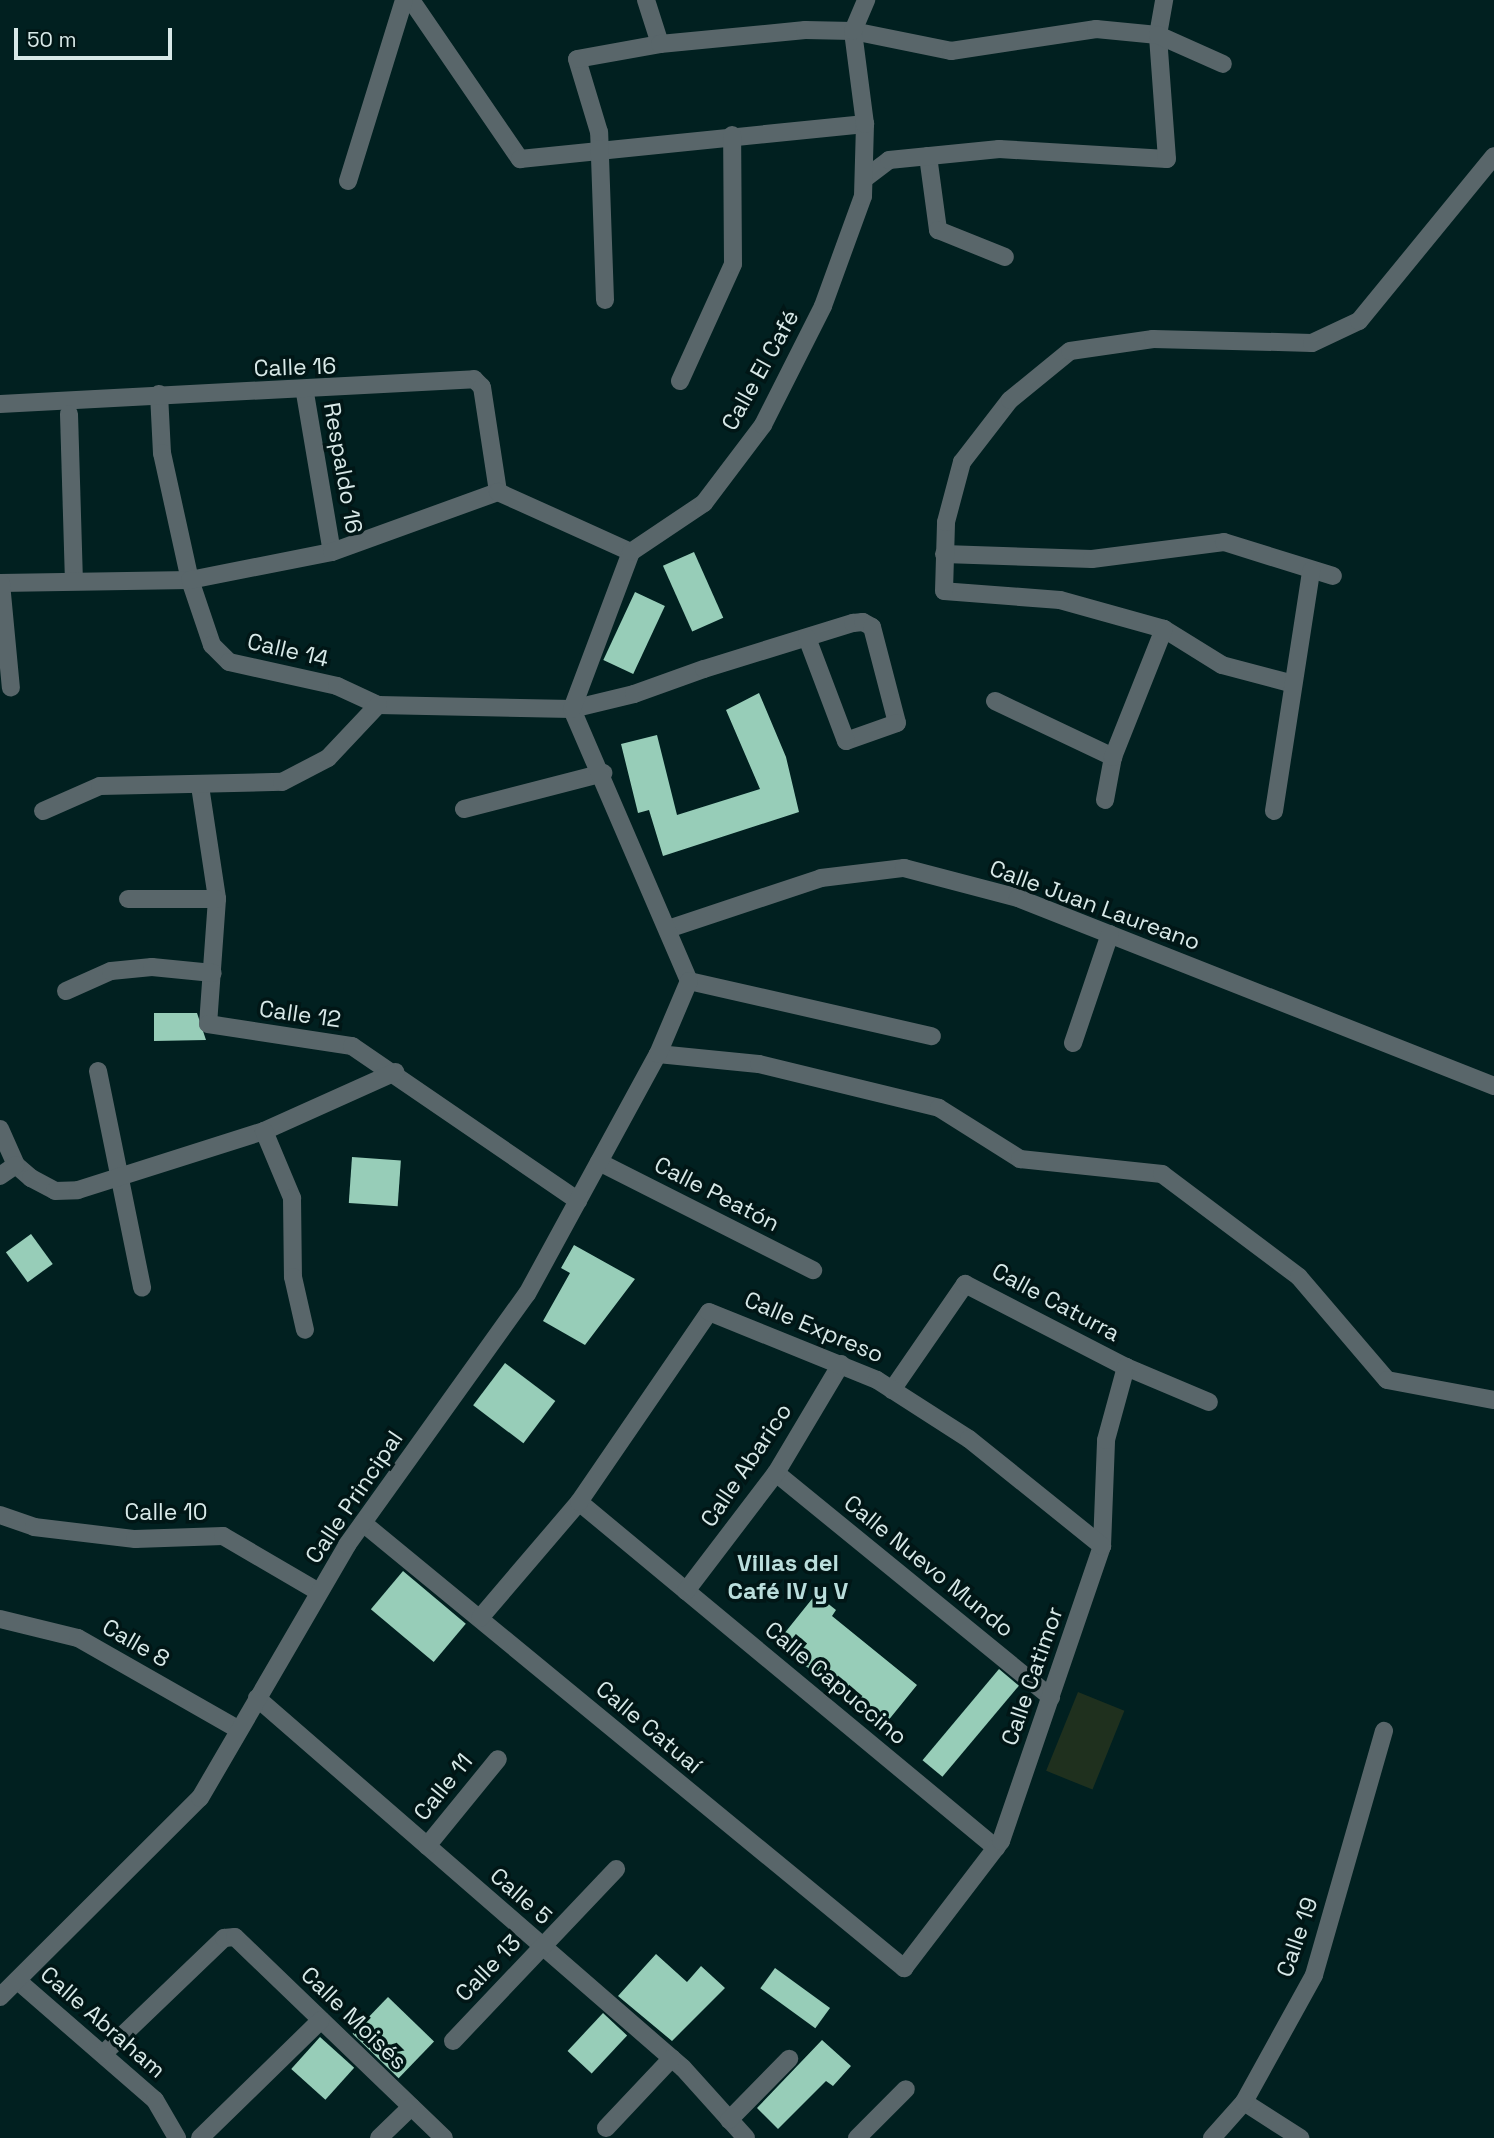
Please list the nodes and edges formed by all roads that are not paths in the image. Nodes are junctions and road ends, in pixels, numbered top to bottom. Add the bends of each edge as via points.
1 (404, 0) edge
2 (411, 0) edge
3 (646, 0) edge
4 (866, 0) edge
5 (1164, 0) edge
6 (853, 31) junction
7 (1158, 35) junction
8 (660, 44) junction
9 (1223, 64) dead end
10 (865, 124) junction
11 (732, 135) junction
12 (597, 152) junction
13 (928, 156) junction
14 (1494, 156) edge
15 (864, 179) junction
16 (348, 181) dead end
17 (1005, 257) dead end
18 (605, 300) dead end
19 (680, 381) dead end
20 (305, 393) junction
21 (159, 394) junction
22 (0, 404) edge
23 (69, 414) dead end
24 (498, 492) junction
25 (332, 552) junction
26 (631, 552) junction
27 (944, 554) junction
28 (1311, 571) junction
29 (1333, 576) dead end
30 (74, 578) junction
31 (190, 580) junction
32 (0, 583) edge
33 (1164, 629) junction
34 (807, 638) junction
35 (1290, 683) junction
36 (11, 688) dead end
37 (995, 701) dead end
38 (378, 705) junction
39 (572, 709) junction
40 (1113, 757) junction
41 (603, 773) junction
42 (200, 786) junction
43 (1105, 800) dead end
44 (464, 808) dead end
45 (43, 811) dead end
46 (1275, 811) dead end
47 (128, 899) dead end
48 (217, 899) junction
49 (668, 929) junction
50 (1110, 934) junction
51 (213, 973) junction
52 (689, 981) junction
53 (66, 990) dead end
54 (932, 1036) dead end
55 (1073, 1043) dead end
56 (658, 1055) junction
57 (98, 1070) dead end
58 (395, 1072) junction
59 (1494, 1086) edge
60 (0, 1129) edge
61 (264, 1131) junction
62 (599, 1162) junction
63 (16, 1165) junction
64 (0, 1176) edge
65 (119, 1182) junction
66 (578, 1201) junction
67 (813, 1270) dead end
68 (142, 1288) dead end
69 (305, 1330) dead end
70 (841, 1364) junction
71 (1126, 1367) junction
72 (892, 1390) junction
73 (1494, 1400) edge
74 (1209, 1402) dead end
75 (776, 1474) junction
76 (579, 1502) junction
77 (0, 1516) edge
78 (363, 1523) junction
79 (1102, 1546) junction
80 (686, 1591) junction
81 (319, 1592) junction
82 (480, 1618) junction
83 (0, 1619) edge
84 (1051, 1697) junction
85 (257, 1698) junction
86 (239, 1731) junction
87 (1384, 1731) dead end
88 (498, 1759) dead end
89 (427, 1846) junction
90 (996, 1848) junction
91 (616, 1869) dead end
92 (542, 1946) junction
93 (904, 1968) joint
94 (18, 1981) junction
95 (0, 1997) edge
96 (321, 2021) junction
97 (453, 2041) dead end
98 (103, 2054) junction
99 (672, 2059) junction
100 (789, 2059) dead end
101 (906, 2090) dead end
102 (1244, 2102) junction
103 (411, 2107) junction
104 (729, 2120) junction
105 (606, 2128) dead end
106 (177, 2138) edge
107 (200, 2138) edge
108 (379, 2138) edge
109 (443, 2138) edge
110 (746, 2138) edge
111 (857, 2138) edge
112 (1212, 2138) edge
113 (1300, 2138) edge

1 - 16 street
2 - 12 street via 520,159
3 - 8 street
4 - 6 street
5 - 7 street
6 - 7 street via 951,51 1096,29
6 - 8 street
6 - 10 street, Calle El Café
7 - 9 street
7 - 13 street via 1167,159 999,149
8 - 12 street via 577,59 599,132
10 - 11 street
10 - 15 street, Calle El Café
11 - 12 street
11 - 19 street via 733,264
12 - 18 street
13 - 15 street via 889,160
13 - 17 street via 938,230
14 - 27 street via 1359,321 1312,343 1153,339 1070,351 1010,400 962,462
15 - 26 street, Calle El Café via 823,306 763,425 704,503
20 - 21 street, Calle 16
20 - 24 street, Calle 16 via 474,379 482,387
20 - 25 street, Respaldo 16
21 - 22 street, Calle 16
21 - 31 street, Calle 14 via 162,453
23 - 30 street
24 - 25 street
24 - 26 street
25 - 31 street
26 - 39 street
27 - 28 street via 1092,559 1224,542
27 - 33 street via 944,591 951,596 1060,600
28 - 29 street
28 - 35 street
30 - 31 street
30 - 32 street
31 - 38 street, Calle 14 via 212,645 229,662 337,686
32 - 36 street
33 - 35 street via 1222,665
33 - 40 street
34 - 34 street, Calle 14 via 846,741 897,723 873,627 853,623
34 - 39 street, Calle 14
35 - 46 street
37 - 40 street
38 - 39 street, Calle 14
38 - 42 street via 306,773 250,786
39 - 41 street
40 - 43 street
41 - 44 street
41 - 49 street
42 - 45 street via 100,786
42 - 48 street, Calle 12
47 - 48 street
48 - 51 street, Calle 12
49 - 50 street, Calle Juan Laureano via 821,878 904,868 1018,898
49 - 52 street
50 - 55 street
50 - 59 street, Calle Juan Laureano
51 - 53 street via 152,967 111,971
51 - 58 street, Calle 12 via 208,1024 352,1046
52 - 54 street
52 - 56 street, Calle Principal
56 - 62 street, Calle Principal
56 - 73 street via 759,1064 939,1108 1020,1159 1162,1174 1299,1277 1387,1380
57 - 65 street
58 - 61 street
58 - 66 street, Calle 12
60 - 63 street
61 - 65 street
61 - 69 street via 292,1198 293,1277
62 - 66 street, Calle Principal
62 - 67 street, Calle Peatón
63 - 64 street
63 - 65 street via 55,1191
65 - 68 street
66 - 78 street, Calle Principal via 527,1294
70 - 72 street, Calle Expreso
70 - 75 street, Calle Abarico
70 - 76 street, Calle Expreso via 709,1312
71 - 72 street, Calle Caturra via 965,1284
71 - 74 street
71 - 79 street, Calle Catimor via 1106,1440
72 - 79 street, Calle Expreso via 969,1439
75 - 80 street, Calle Abarico
75 - 84 street, Calle Nuevo Mundo
76 - 80 street, Calle Capuccino
76 - 82 street, Calle Expreso
77 - 81 street, Calle 10 via 34,1527 135,1539 223,1536
78 - 81 street, Calle Principal
78 - 82 street, Calle Catuaí
79 - 84 street, Calle Catimor
80 - 90 street, Calle Capuccino
81 - 85 street, Calle Principal
82 - 93 street, Calle Catuaí
83 - 86 street, Calle 8 via 78,1638
84 - 90 street, Calle Catimor
85 - 86 street, Calle Principal
85 - 89 street, Calle 5
86 - 94 street, Calle Principal via 200,1798
87 - 102 street, Calle 19 via 1314,1975
88 - 89 street, Calle 11
89 - 92 street, Calle 5
90 - 93 street, Calle Catimor
91 - 92 street, Calle 13
92 - 97 street, Calle 13
92 - 99 street, Calle 5
94 - 95 street, Calle Principal
94 - 98 street, Calle Abraham
96 - 98 street, Calle Moisés via 230,1936
96 - 103 street, Calle Moisés
96 - 107 street
98 - 106 street, Calle Abraham via 155,2100
99 - 104 street, Calle 5
99 - 105 street
100 - 104 street
101 - 111 street
102 - 112 street, Calle 19
102 - 113 street
103 - 108 street
103 - 109 street, Calle Moisés
104 - 110 street, Calle 5

